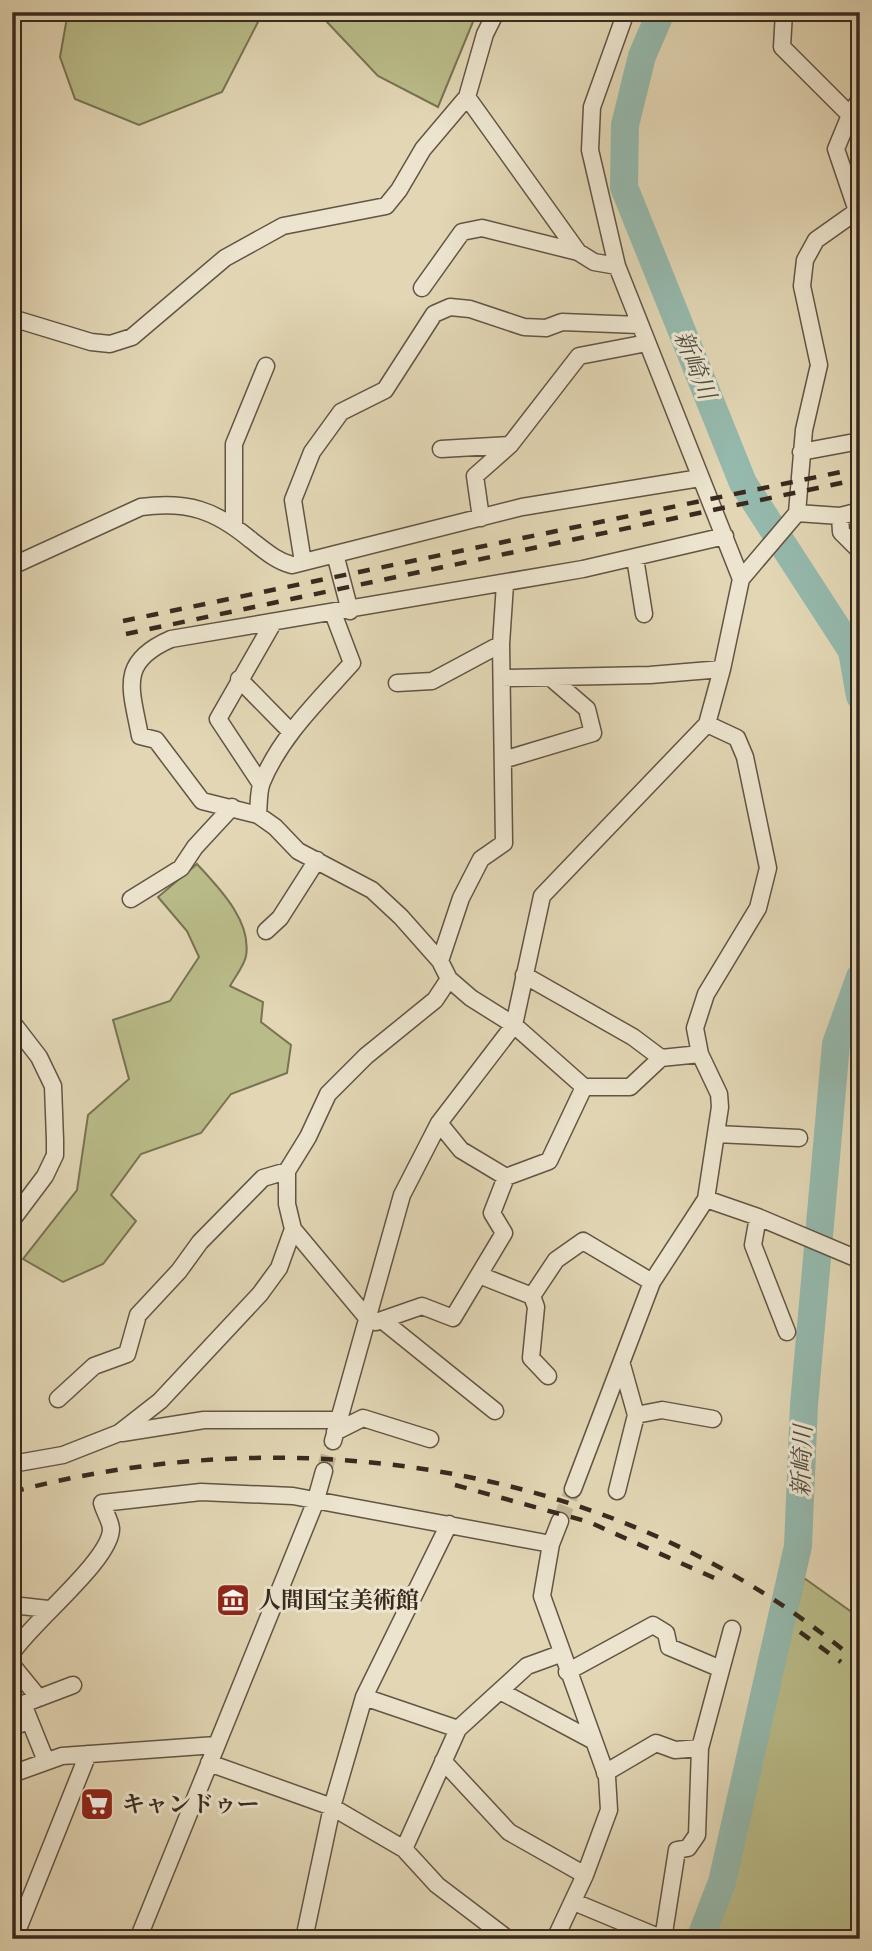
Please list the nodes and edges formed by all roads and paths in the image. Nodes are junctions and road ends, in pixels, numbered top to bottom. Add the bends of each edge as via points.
1 (496, 12) edge
2 (626, 12) edge
3 (784, 12) edge
4 (467, 97) junction
5 (860, 99) edge
6 (850, 115) junction
7 (859, 211) edge
8 (578, 252) junction
9 (617, 266) junction
10 (422, 288) dead end
11 (12, 318) edge
12 (639, 325) junction
13 (647, 343) junction
14 (265, 366) dead end
15 (860, 442) edge
16 (510, 445) junction
17 (441, 449) dead end
18 (801, 452) junction
19 (701, 478) junction
20 (860, 511) edge
21 (839, 516) junction
22 (481, 518) junction
23 (794, 518) junction
24 (234, 526) junction
25 (725, 536) junction
26 (860, 551) edge
27 (335, 554) junction
28 (635, 558) junction
29 (303, 562) junction
30 (12, 566) edge
31 (741, 579) junction
32 (505, 584) junction
33 (341, 612) junction
34 (644, 614) dead end
35 (272, 622) junction
36 (501, 644) junction
37 (722, 669) junction
38 (502, 678) junction
39 (551, 678) junction
40 (239, 679) junction
41 (397, 683) dead end
42 (707, 724) junction
43 (291, 732) junction
44 (503, 760) junction
45 (261, 784) junction
46 (232, 807) junction
47 (258, 815) junction
48 (317, 860) junction
49 (131, 899) dead end
50 (266, 931) dead end
51 (440, 961) junction
52 (524, 975) junction
53 (449, 979) junction
54 (12, 1022) edge
55 (514, 1024) junction
56 (700, 1054) junction
57 (661, 1058) junction
58 (584, 1087) junction
59 (439, 1122) junction
60 (716, 1134) junction
61 (799, 1138) dead end
62 (287, 1171) junction
63 (506, 1177) junction
64 (706, 1199) junction
65 (758, 1217) junction
66 (12, 1220) edge
67 (293, 1229) junction
68 (860, 1242) edge
69 (855, 1258) edge
70 (480, 1275) junction
71 (652, 1282) junction
72 (532, 1296) junction
73 (375, 1320) junction
74 (786, 1332) dead end
75 (622, 1365) junction
76 (548, 1376) dead end
77 (58, 1399) dead end
78 (495, 1411) dead end
79 (636, 1415) junction
80 (713, 1419) dead end
81 (336, 1431) junction
82 (119, 1433) junction
83 (430, 1438) dead end
84 (12, 1464) edge
85 (324, 1471) tunnel mouth
86 (573, 1489) tunnel mouth
87 (617, 1491) dead end
88 (316, 1503) junction
89 (560, 1521) tunnel mouth
90 (449, 1524) junction
91 (551, 1545) junction
92 (12, 1605) edge
93 (48, 1609) junction
94 (732, 1629) dead end
95 (12, 1653) edge
96 (560, 1654) junction
97 (12, 1665) edge
98 (721, 1669) junction
99 (567, 1672) junction
100 (73, 1685) dead end
101 (500, 1691) junction
102 (364, 1697) junction
103 (39, 1698) junction
104 (29, 1721) junction
105 (12, 1727) edge
106 (458, 1729) junction
107 (592, 1740) junction
108 (216, 1745) junction
109 (699, 1748) junction
110 (88, 1754) junction
111 (46, 1761) junction
112 (443, 1761) junction
113 (209, 1763) junction
114 (605, 1773) junction
115 (12, 1774) edge
116 (331, 1807) junction
117 (404, 1849) junction
118 (585, 1875) junction
119 (574, 1902) junction
120 (14, 1939) edge
121 (138, 1939) edge
122 (304, 1939) edge
123 (508, 1939) edge
124 (555, 1939) edge
125 (663, 1939) edge

1 - 4 street
2 - 9 street via 592,107 590,150
3 - 6 street via 782,47
4 - 8 street
4 - 11 street via 423,149 386,206 283,226 225,258 132,337 110,344 91,342
5 - 6 street
6 - 7 street via 836,149
7 - 18 street via 816,240 805,260 802,286 819,365
8 - 9 street via 594,262
8 - 10 street via 482,228 462,232
9 - 12 street
12 - 13 street
12 - 29 street via 562,322 546,328 524,327 470,309 450,307 434,314 385,390 341,412 312,452 293,500
13 - 16 street via 579,356
13 - 19 street
14 - 24 street via 234,444
15 - 18 street
16 - 17 street
16 - 22 street via 475,475
18 - 23 street
19 - 22 street
19 - 25 street
20 - 21 street
21 - 23 street
21 - 26 street via 841,532
22 - 27 street
23 - 31 street
24 - 29 street via 281,562
24 - 30 street via 189,506 141,507
25 - 28 street
25 - 31 street
27 - 29 street
27 - 33 street
28 - 32 street
28 - 34 street
31 - 37 street
32 - 33 street
32 - 36 street
33 - 35 street
33 - 43 street via 352,663
35 - 40 street
35 - 46 street via 171,639 139,659 129,678 140,736 156,740 202,801
36 - 38 street
36 - 41 street via 432,681
37 - 39 street
37 - 42 street
38 - 39 street
38 - 44 street
39 - 44 street via 586,709 593,733
40 - 43 street
40 - 45 street via 218,719
42 - 52 street via 542,895
42 - 56 street via 737,738 768,868 758,908 706,994 695,1028
43 - 45 street
44 - 51 street via 504,843 481,859 461,898
45 - 47 street
46 - 47 street
46 - 49 street via 181,868
47 - 48 street via 298,851
48 - 50 street via 280,918
48 - 51 street via 372,890
51 - 53 street
52 - 55 street
52 - 57 street
53 - 55 street
53 - 62 street via 435,1000 328,1094
54 - 66 street via 39,1057 53,1086 55,1155
55 - 58 street
55 - 59 street
56 - 57 street
56 - 60 street via 719,1094
57 - 58 street via 630,1087
58 - 63 street via 549,1161
59 - 63 street via 461,1150
59 - 73 street via 402,1195
60 - 61 street
60 - 64 street
62 - 67 street
62 - 77 street via 262,1178 200,1242 138,1315 127,1354 94,1366
63 - 70 street via 492,1213 504,1233
64 - 65 street
64 - 71 street
65 - 69 street
65 - 74 street via 752,1245
67 - 73 street
67 - 82 street via 279,1268 235,1324 160,1401
68 - 69 street
70 - 72 street
70 - 73 street via 453,1318 422,1306
71 - 72 street via 583,1241 556,1260
71 - 75 street
72 - 76 street via 536,1307 531,1358
73 - 78 street
73 - 81 street
75 - 79 street
75 - 86 street
79 - 80 street via 662,1410
79 - 87 street
81 - 82 street via 204,1420
81 - 83 street via 363,1418
82 - 84 street via 63,1455
85 - 88 street
88 - 90 street
88 - 93 street via 293,1496 201,1492 102,1503 111,1530 104,1550
88 - 108 street
89 - 91 street
90 - 91 street
90 - 102 street
91 - 96 street via 542,1596
92 - 93 street
93 - 95 street
94 - 98 street
96 - 99 street
96 - 101 street via 527,1666
97 - 103 street
98 - 99 street via 669,1647 666,1633 653,1625
98 - 109 street
99 - 107 street
100 - 103 street
101 - 106 street
101 - 107 street
102 - 106 street
102 - 116 street
103 - 104 street via 23,1704
104 - 105 street
104 - 111 street
106 - 112 street
107 - 114 street
108 - 110 street
108 - 113 street
109 - 114 street via 675,1750 656,1743
109 - 125 street via 697,1835 688,1848 677,1850
110 - 111 street
110 - 120 street
111 - 115 street
112 - 117 street
112 - 118 street via 509,1832
113 - 116 street
113 - 121 street
114 - 118 street via 609,1810
116 - 117 street
116 - 122 street
117 - 123 street via 437,1885
118 - 119 street
119 - 124 street
119 - 125 street

